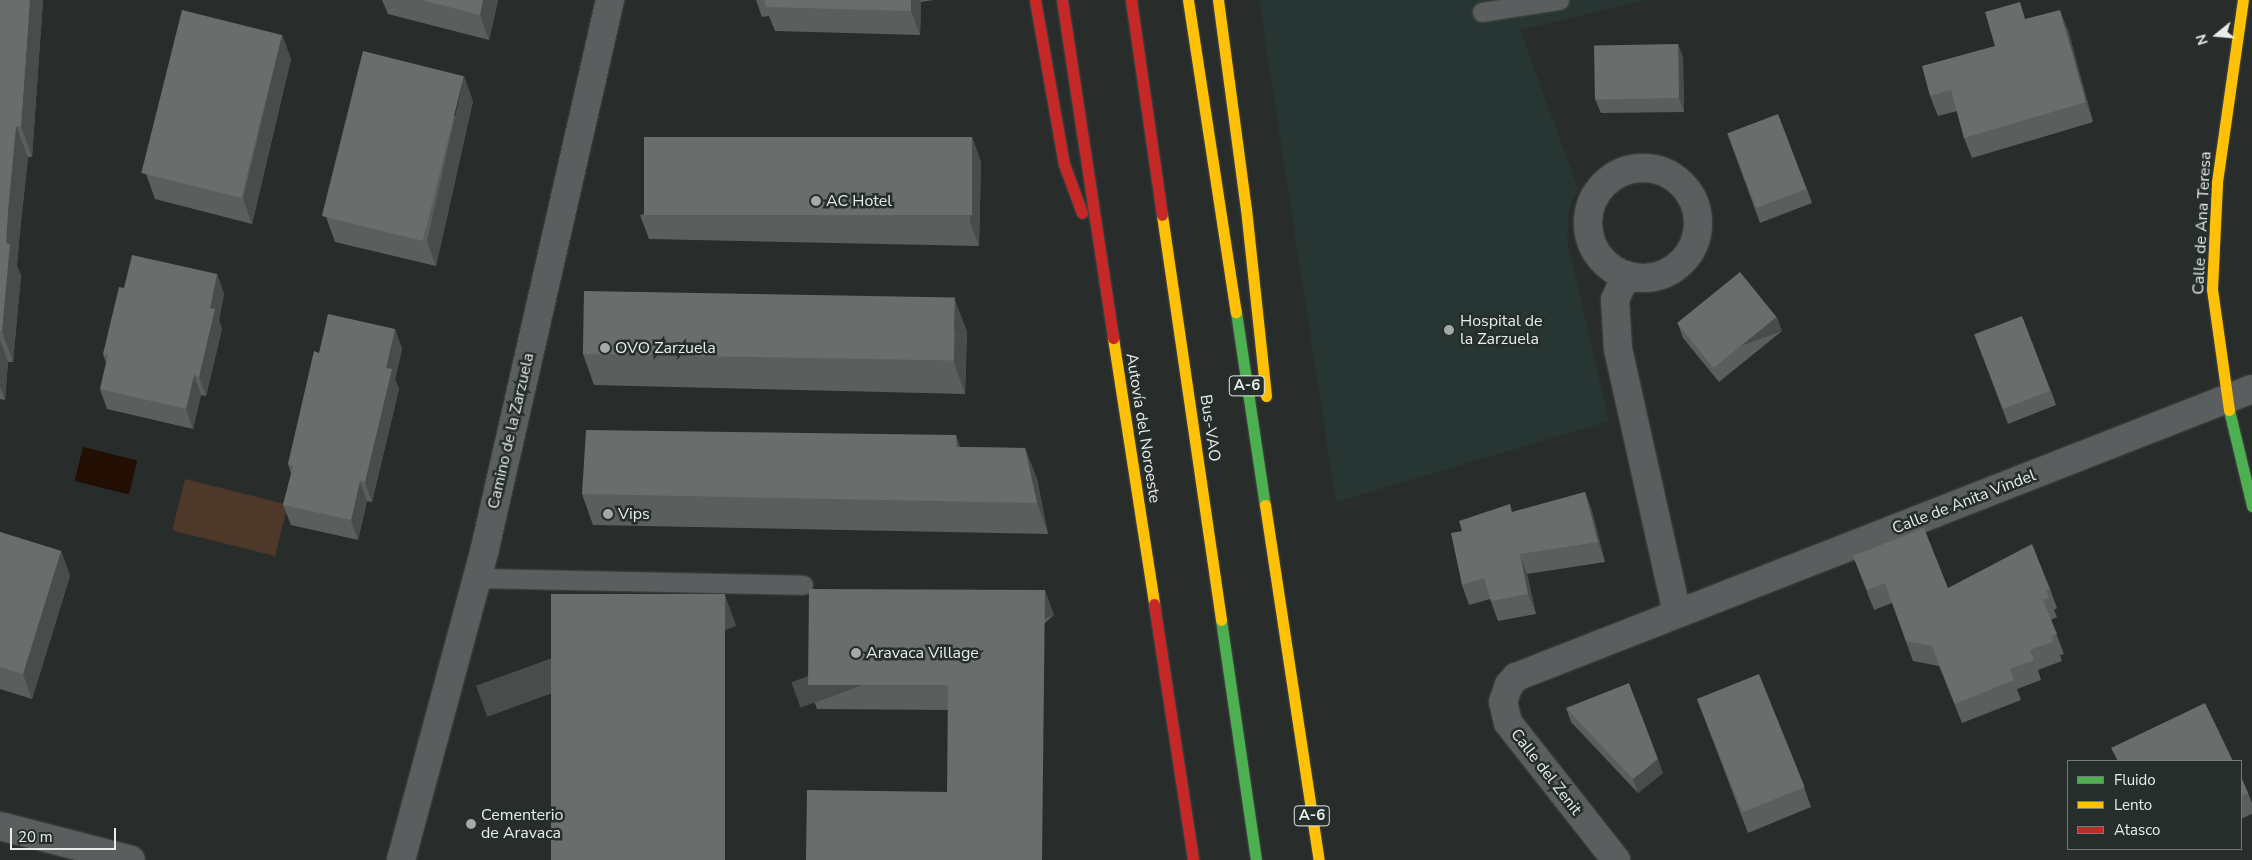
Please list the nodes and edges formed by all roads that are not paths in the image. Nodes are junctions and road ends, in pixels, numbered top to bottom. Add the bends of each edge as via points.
1 (610, 0) edge
2 (1035, 0) edge
3 (1062, 0) edge
4 (1131, 0) edge
5 (1188, 0) edge
6 (1218, 0) edge
7 (1560, 0) edge
8 (2243, 0) edge
9 (1482, 12) dead end
10 (1101, 263) junction
11 (1626, 275) dead end
12 (2252, 389) edge
13 (2227, 399) junction
14 (1267, 407) dead end
15 (1276, 496) dead end
16 (2252, 506) edge
17 (477, 578) junction
18 (803, 585) dead end
19 (1676, 614) junction
20 (1516, 677) joint
21 (1306, 772) junction
22 (1185, 802) junction
23 (0, 826) edge
24 (131, 860) edge
25 (401, 860) edge
26 (1184, 860) edge
27 (1193, 860) edge
28 (1256, 860) edge
29 (1319, 860) edge
30 (1616, 860) edge

1 - 17 street, Camino de la Zarzuela
2 - 10 main road via 1064,164
3 - 10 main road, Autovía del Noroeste
4 - 28 main road, Bus-VAO
5 - 21 main road, A-6
6 - 14 main road via 1246,209
7 - 9 lane
8 - 13 main road, Calle de Ana Teresa via 2217,182 2212,289
10 - 22 main road, Autovía del Noroeste
11 - 19 street via 1615,300 1618,349
12 - 13 street, Calle de Anita Vindel
13 - 16 main road, Calle de Ana Teresa
13 - 19 street, Calle de Anita Vindel
15 - 21 main road
17 - 18 lane
17 - 25 street, Camino de la Zarzuela
19 - 20 street, Calle de Anita Vindel
20 - 30 street, Calle del Zenit via 1509,685 1503,702 1508,723
21 - 29 main road, A-6
22 - 26 main road
22 - 27 main road, Autovía del Noroeste
23 - 24 street

